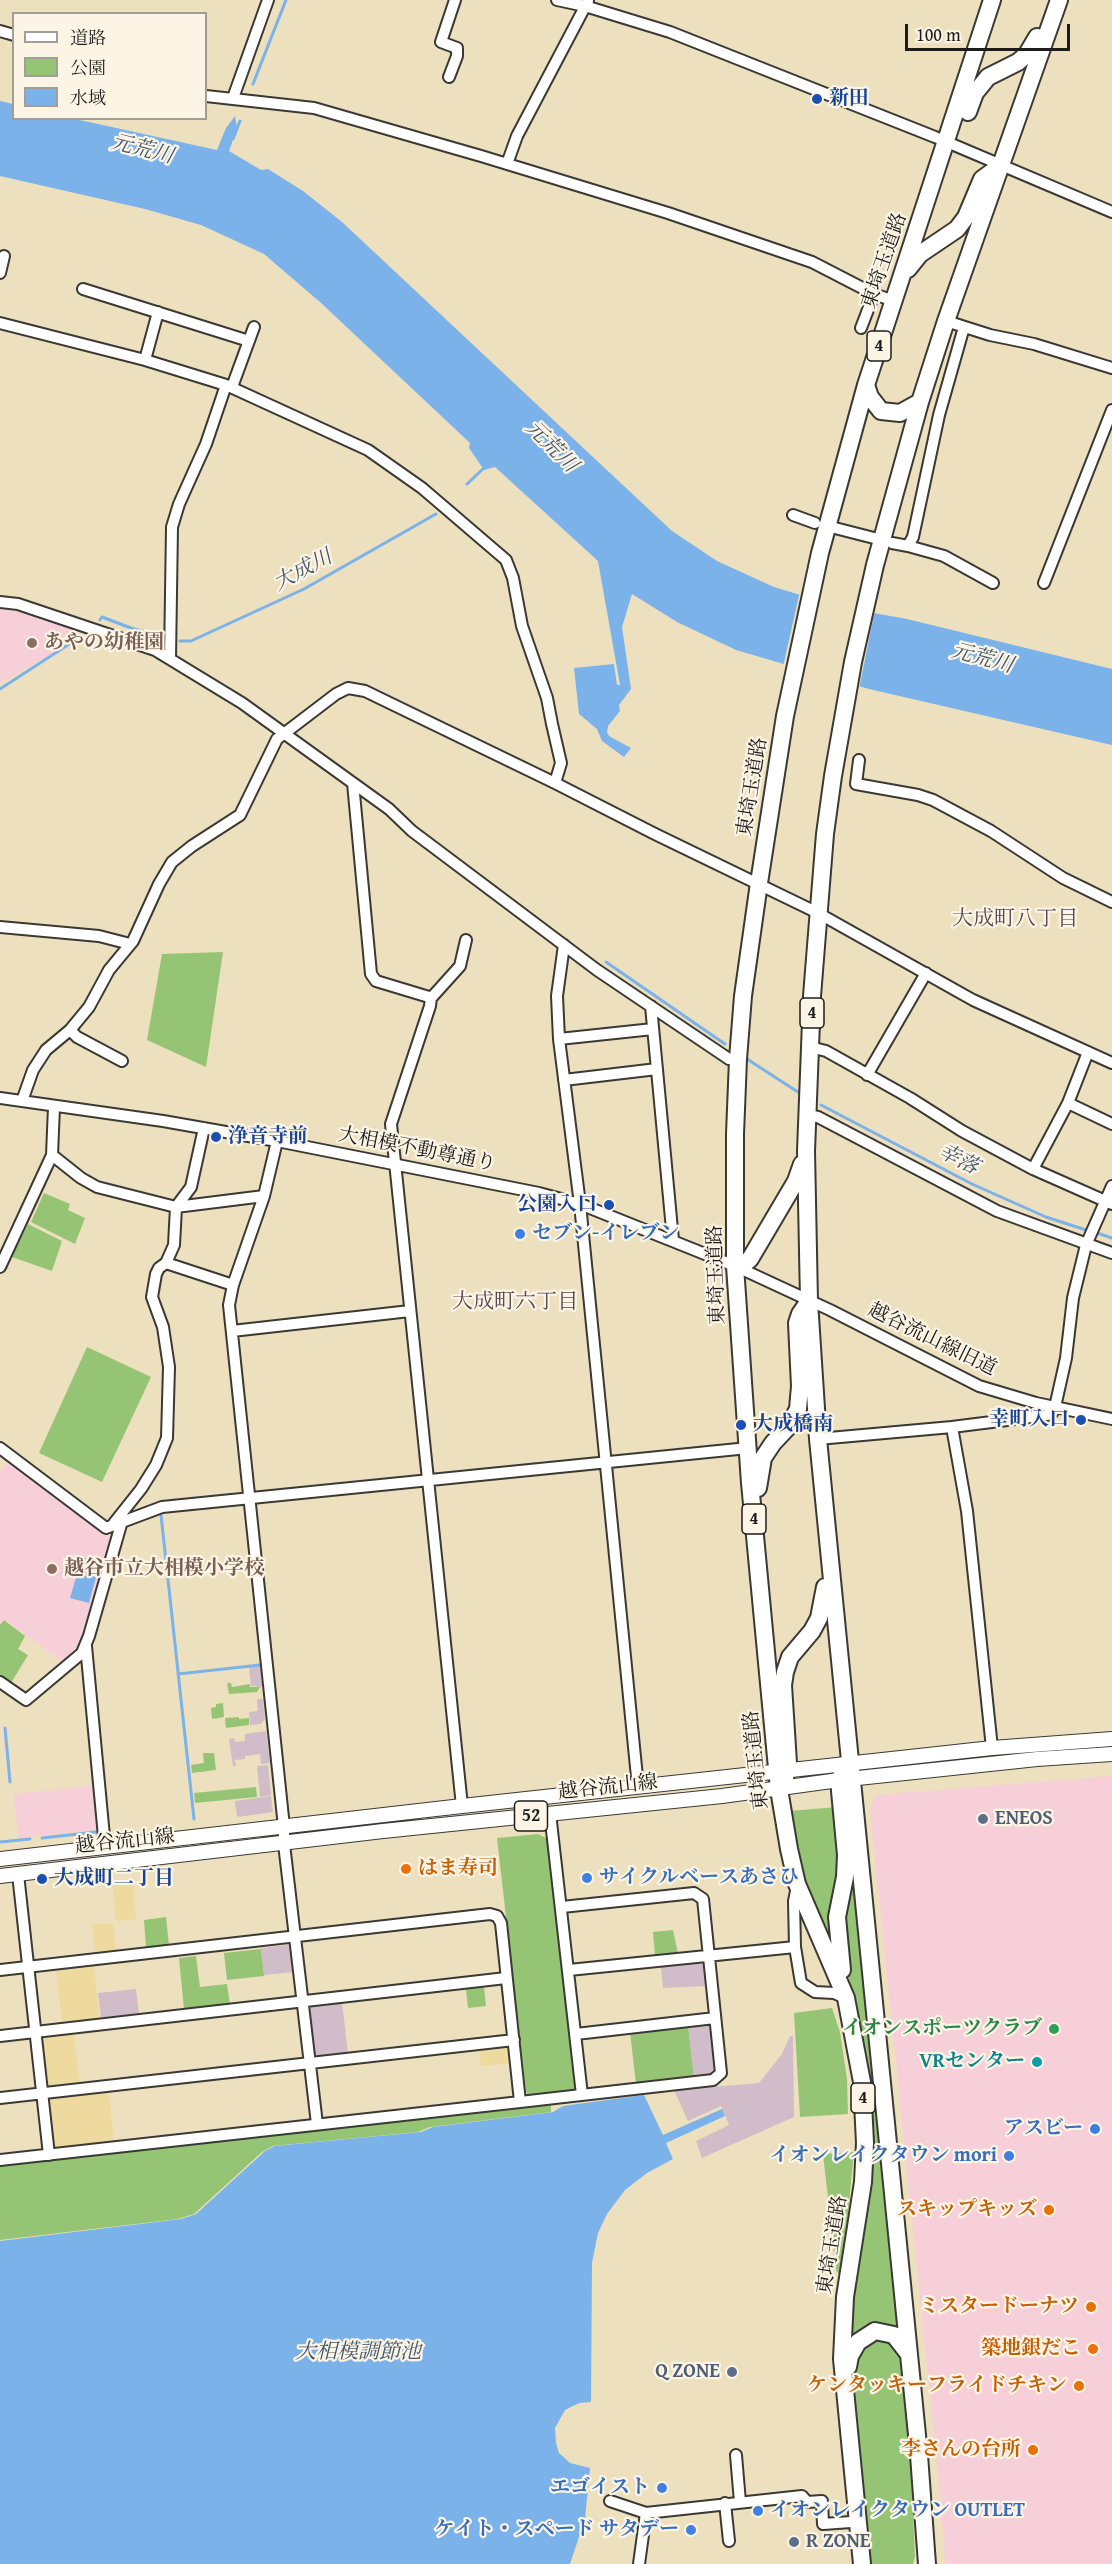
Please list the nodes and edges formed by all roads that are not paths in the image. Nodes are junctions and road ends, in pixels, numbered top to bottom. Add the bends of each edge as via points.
1 (268, 0) edge
2 (455, 0) edge
3 (557, 0) edge
4 (992, 0) edge
5 (1058, 0) edge
6 (587, 3) edge
7 (449, 77) dead end
8 (207, 96) edge
9 (233, 98) junction
10 (947, 142) junction
11 (507, 164) junction
12 (1000, 165) junction
13 (1112, 212) edge
14 (4, 255) dead end
15 (0, 273) edge
16 (899, 284) junction
17 (83, 289) dead end
18 (874, 294) junction
19 (894, 301) junction
20 (158, 312) junction
21 (946, 321) junction
22 (0, 323) edge
23 (254, 327) dead end
24 (964, 327) junction
25 (861, 328) dead end
26 (249, 341) junction
27 (145, 360) junction
28 (1112, 368) edge
29 (866, 385) junction
30 (229, 386) junction
31 (920, 402) junction
32 (1112, 410) edge
33 (793, 515) dead end
34 (815, 523) dead end
35 (831, 527) dead end
36 (874, 538) dead end
37 (892, 543) dead end
38 (908, 546) junction
39 (993, 583) dead end
40 (1044, 583) dead end
41 (0, 602) edge
42 (170, 659) junction
43 (286, 732) junction
44 (859, 760) dead end
45 (353, 783) junction
46 (555, 783) junction
47 (759, 883) junction
48 (1112, 902) edge
49 (818, 913) junction
50 (0, 927) edge
51 (466, 940) dead end
52 (130, 944) junction
53 (564, 945) junction
54 (926, 973) junction
55 (431, 997) junction
56 (651, 1006) junction
57 (653, 1029) junction
58 (70, 1030) junction
59 (559, 1039) junction
60 (810, 1047) junction
61 (1088, 1052) junction
62 (738, 1059) junction
63 (123, 1061) dead end
64 (1112, 1063) edge
65 (657, 1069) junction
66 (867, 1075) junction
67 (564, 1080) junction
68 (0, 1098) edge
69 (22, 1101) junction
70 (1068, 1103) junction
71 (54, 1107) junction
72 (807, 1115) junction
73 (1112, 1124) edge
74 (204, 1128) junction
75 (277, 1141) junction
76 (806, 1151) junction
77 (52, 1155) junction
78 (396, 1164) junction
79 (1033, 1169) junction
80 (1112, 1186) edge
81 (264, 1196) junction
82 (1108, 1203) edge
83 (580, 1204) junction
84 (176, 1207) junction
85 (673, 1240) junction
86 (1086, 1245) junction
87 (1112, 1253) edge
88 (166, 1263) junction
89 (735, 1266) junction
90 (0, 1267) edge
91 (232, 1285) junction
92 (809, 1301) junction
93 (410, 1311) junction
94 (232, 1331) junction
95 (1055, 1407) junction
96 (1112, 1419) edge
97 (952, 1427) junction
98 (818, 1440) junction
99 (0, 1448) edge
100 (748, 1448) junction
101 (604, 1462) junction
102 (427, 1480) junction
103 (249, 1498) junction
104 (122, 1521) junction
105 (110, 1528) junction
106 (755, 1529) junction
107 (828, 1554) junction
108 (86, 1646) junction
109 (0, 1682) edge
110 (1112, 1739) edge
111 (992, 1748) junction
112 (1112, 1754) edge
113 (847, 1774) junction
114 (781, 1777) junction
115 (638, 1787) junction
116 (462, 1806) junction
117 (550, 1814) junction
118 (284, 1827) junction
119 (284, 1844) junction
120 (105, 1847) junction
121 (0, 1859) edge
122 (18, 1874) junction
123 (0, 1876) edge
124 (797, 1884) junction
125 (562, 1907) junction
126 (294, 1937) junction
127 (795, 1947) junction
128 (710, 1956) junction
129 (28, 1967) junction
130 (0, 1970) edge
131 (569, 1970) junction
132 (506, 1978) junction
133 (846, 1998) junction
134 (301, 2001) junction
135 (715, 2018) junction
136 (35, 2032) junction
137 (576, 2034) junction
138 (0, 2036) edge
139 (514, 2040) junction
140 (309, 2062) junction
141 (42, 2093) junction
142 (582, 2096) junction
143 (0, 2098) edge
144 (520, 2102) junction
145 (317, 2124) junction
146 (49, 2155) junction
147 (0, 2160) edge
148 (910, 2356) junction
149 (846, 2419) junction
150 (736, 2455) dead end
151 (809, 2487) dead end
152 (802, 2496) junction
153 (923, 2497) junction
154 (610, 2501) dead end
155 (741, 2502) junction
156 (725, 2503) junction
157 (646, 2513) junction
158 (850, 2522) dead end
159 (729, 2541) dead end
160 (639, 2564) edge
161 (862, 2564) edge
162 (919, 2564) edge
163 (927, 2564) edge

1 - 9 street
2 - 7 street via 441,42 457,48
3 - 6 street
4 - 10 highway, 東埼玉道路 / 4
5 - 10 highway, 4 via 1027,54 988,77 964,122
5 - 12 highway, 4
6 - 10 street
6 - 11 street via 517,136
8 - 9 street
9 - 11 street via 314,108
10 - 12 street
10 - 16 highway, 東埼玉道路 / 4
11 - 18 street via 688,219 812,262
12 - 13 street
12 - 16 highway, 4 via 982,179 957,229 920,254
12 - 21 highway, 4
14 - 15 street
16 - 19 highway, 東埼玉道路 / 4
17 - 20 street
18 - 19 street
18 - 25 street
19 - 29 highway, 東埼玉道路 / 4
20 - 26 street
20 - 27 street
21 - 24 street
21 - 31 highway, 4
22 - 27 street
23 - 26 street
24 - 28 street
24 - 38 street
26 - 30 street
27 - 30 street
29 - 31 highway, 4 via 881,411 900,413
29 - 47 highway, 東埼玉道路 / 4 via 820,553 785,716
30 - 42 street via 172,527
30 - 46 street via 368,450 422,488 506,560 522,626 549,707 561,763
31 - 49 highway, 4 via 875,565 841,726
32 - 40 street
33 - 34 street
35 - 36 street
37 - 38 street
38 - 39 street via 944,556
41 - 42 street via 68,619
42 - 43 street
43 - 45 street
43 - 46 street via 336,694 358,688
43 - 52 street via 277,739 240,815 192,846 168,868
44 - 48 street via 856,784 933,801 991,831 1063,878
45 - 53 street
45 - 55 street via 371,974 376,981
46 - 47 street
47 - 49 street
47 - 62 highway, 東埼玉道路 / 4
49 - 54 street
49 - 60 highway, 4
50 - 52 street via 99,936
51 - 55 street via 460,966
52 - 58 street
53 - 56 street
53 - 59 street via 557,996
54 - 61 street via 974,1000
54 - 66 street
55 - 78 street via 391,1124
56 - 57 street
56 - 62 street via 729,1059
57 - 59 street
57 - 65 street
58 - 63 street
58 - 69 street via 46,1050 33,1070
59 - 67 street
60 - 66 street via 826,1051
60 - 72 highway, 4
61 - 64 street
61 - 70 street
62 - 89 highway, 東埼玉道路 / 4
65 - 67 street
65 - 85 street
66 - 79 street
67 - 83 street
68 - 69 street, 大相模不動尊通り
69 - 71 street, 大相模不動尊通り
70 - 73 street
70 - 79 street
71 - 74 street, 大相模不動尊通り
71 - 77 street
72 - 76 highway, 4
72 - 86 street via 818,1117 997,1211
74 - 75 street, 大相模不動尊通り
74 - 84 street via 191,1187
75 - 78 street, 大相模不動尊通り
75 - 81 street
76 - 89 highway via 796,1181 755,1250 744,1264
76 - 92 highway, 4
77 - 84 street via 97,1186
77 - 90 street
78 - 83 street, 大相模不動尊通り
78 - 93 street
79 - 82 street
80 - 82 street
81 - 84 street
81 - 91 street
82 - 86 street
83 - 85 street, 大相模不動尊通り
83 - 101 street
84 - 88 street via 174,1245
85 - 89 street, 大相模不動尊通り
86 - 87 street
86 - 95 street via 1072,1298 1066,1358
88 - 91 street
88 - 105 street via 156,1274 152,1298 163,1327 169,1367 167,1438 141,1489
89 - 92 street, 大相模不動尊通り
89 - 100 highway, 東埼玉道路 / 4
91 - 94 street via 228,1300
92 - 95 street, 越谷流山線旧道 via 979,1386
92 - 98 highway, 4
92 - 106 highway, 4 via 797,1323 798,1409 763,1458
93 - 94 street
93 - 102 street
94 - 103 street
95 - 96 street, 越谷流山線旧道
95 - 97 street via 1047,1415
97 - 98 street
97 - 111 street via 967,1511
98 - 107 highway, 4
99 - 105 street via 91,1519
100 - 101 street
100 - 106 highway, 東埼玉道路 / 4
101 - 102 street
101 - 115 street
102 - 103 street
102 - 116 street
103 - 104 street via 162,1507
103 - 118 street
104 - 105 street
104 - 108 street
106 - 114 highway, 東埼玉道路 / 4
107 - 113 highway, 4
107 - 114 highway, 4 via 819,1618 784,1672
108 - 109 street via 26,1700
108 - 120 street
110 - 111 main road, 越谷流山線 / 52
111 - 113 main road, 越谷流山線 / 52
112 - 113 main road, 越谷流山線 / 52
113 - 114 main road, 越谷流山線 / 52
113 - 114 main road, 越谷流山線 / 52
113 - 133 highway, 4 via 846,1855 837,1930
113 - 148 highway, 4
114 - 115 main road, 越谷流山線 / 52
114 - 117 main road, 越谷流山線 / 52
114 - 124 highway, 東埼玉道路 / 4
115 - 116 main road, 越谷流山線 / 52
116 - 118 main road, 越谷流山線 / 52
117 - 119 main road, 越谷流山線 / 52
117 - 125 street
118 - 119 street
118 - 120 main road, 越谷流山線 / 52
119 - 122 main road, 越谷流山線 / 52
119 - 126 street
120 - 121 main road, 越谷流山線 / 52
122 - 123 main road, 越谷流山線 / 52
122 - 129 street
124 - 127 street
124 - 133 highway, 東埼玉道路 / 4
125 - 128 street via 694,1893 703,1899
125 - 131 street
126 - 129 street
126 - 132 street via 490,1914 501,1923
126 - 134 street
127 - 128 street
127 - 133 street via 801,1983 814,1992
128 - 131 street
128 - 135 street
129 - 130 street
129 - 136 street
131 - 137 street
132 - 134 street
132 - 139 street
133 - 149 highway, 東埼玉道路 / 4 via 862,2082 865,2143 843,2328
134 - 136 street
134 - 140 street
135 - 137 street
135 - 142 street via 721,2073 713,2080
136 - 138 street
136 - 141 street
137 - 142 street
139 - 140 street
139 - 144 street
140 - 141 street
140 - 145 street
141 - 143 street
141 - 146 street
142 - 144 street
144 - 145 street
145 - 146 street
146 - 147 street
148 - 149 highway, 4 via 900,2340 887,2332 875,2331 864,2336 850,2356
148 - 153 highway, 4
149 - 161 highway, 東埼玉道路 / 4
150 - 155 street
151 - 152 street
152 - 155 street
152 - 158 street via 807,2502 822,2501 823,2524
153 - 162 highway, 4
153 - 163 highway, 4
154 - 157 street
155 - 156 street
156 - 157 street
156 - 159 street
157 - 160 street

